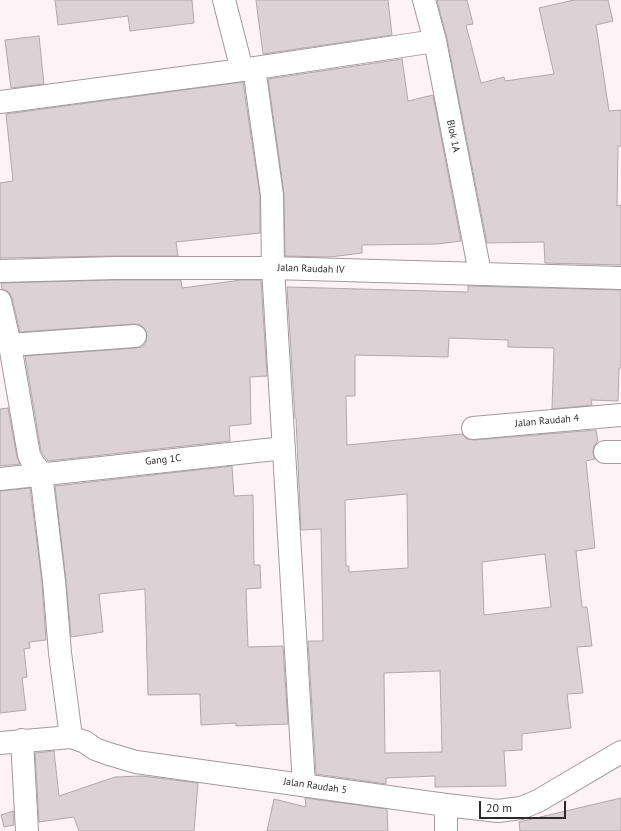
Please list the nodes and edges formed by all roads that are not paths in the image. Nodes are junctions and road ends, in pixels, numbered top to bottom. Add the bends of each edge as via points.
1 (224, 0) edge
2 (424, 0) edge
3 (435, 41) junction
4 (248, 69) junction
5 (0, 102) edge
6 (273, 268) junction
7 (0, 271) edge
8 (480, 273) junction
9 (621, 278) edge
10 (0, 301) edge
11 (6, 336) edge
12 (135, 336) dead end
13 (621, 414) edge
14 (473, 428) dead end
15 (284, 448) junction
16 (41, 473) junction
17 (0, 478) edge
18 (71, 737) junction
19 (22, 740) junction
20 (0, 743) edge
21 (621, 752) edge
22 (304, 785) junction
23 (446, 805) junction
24 (27, 831) edge
25 (446, 831) edge

1 - 4 street
2 - 3 street, Blok 1A
3 - 4 street
3 - 8 street, Blok 1A
4 - 5 street
4 - 6 street via 272,195
6 - 7 street, Jalan Raudah IV
6 - 8 street, Jalan Raudah IV
6 - 15 street
8 - 9 street, Jalan Raudah IV
10 - 11 street
11 - 12 street
11 - 16 street via 29,455
13 - 14 street, Jalan Raudah 4
15 - 16 street, Gang 1C
15 - 22 street
16 - 17 street, Gang 1C
16 - 18 street
18 - 19 street, Jalan Raudah 5
18 - 22 street, Jalan Raudah 5 via 95,749 136,762
19 - 20 street, Jalan Raudah 5
19 - 24 street
21 - 23 street, Jalan Raudah 5 via 538,801 521,808 498,811
22 - 23 street, Jalan Raudah 5
23 - 25 street

